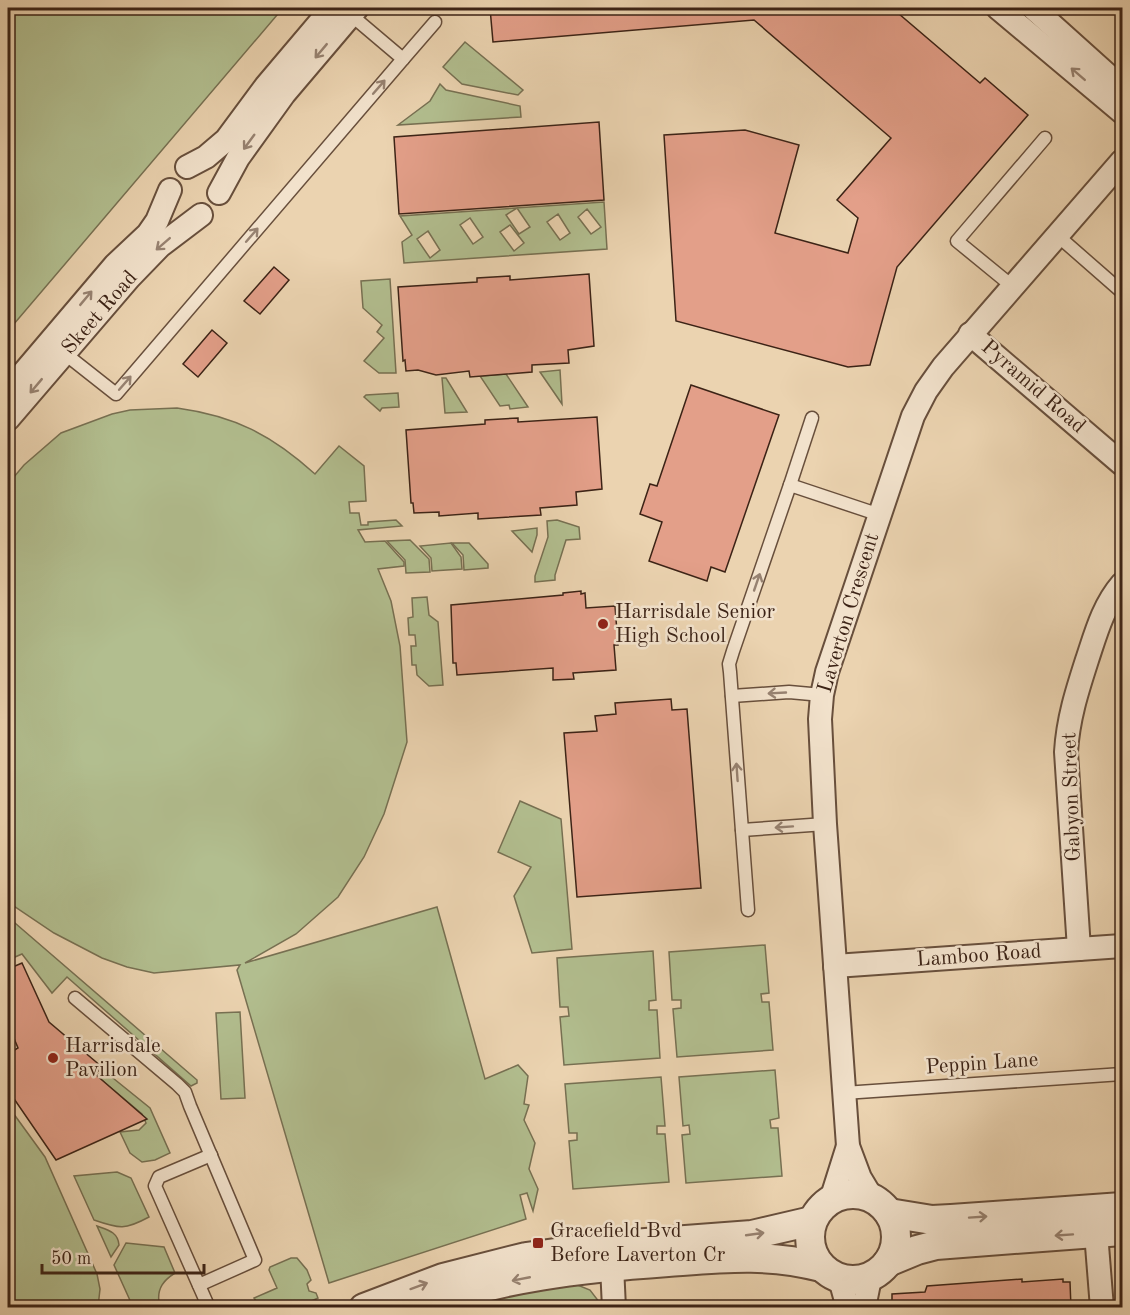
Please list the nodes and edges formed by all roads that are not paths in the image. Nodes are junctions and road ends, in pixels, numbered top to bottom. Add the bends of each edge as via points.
1 (998, 8) edge
2 (1033, 8) edge
3 (347, 10) edge
4 (435, 22) dead end
5 (403, 59) junction
6 (1122, 88) edge
7 (1122, 112) edge
8 (1045, 138) dead end
9 (1122, 161) edge
10 (187, 167) junction
11 (170, 190) junction
12 (219, 193) junction
13 (201, 215) junction
14 (1058, 236) junction
15 (1012, 286) junction
16 (1122, 292) edge
17 (970, 334) junction
18 (64, 353) junction
19 (8, 391) edge
20 (812, 418) dead end
21 (8, 419) edge
22 (1122, 464) edge
23 (790, 485) junction
24 (880, 515) junction
25 (1122, 584) edge
26 (822, 695) junction
27 (732, 696) junction
28 (825, 824) junction
29 (742, 830) junction
30 (748, 910) dead end
31 (1122, 946) edge
32 (1079, 949) junction
33 (835, 966) junction
34 (75, 998) dead end
35 (1122, 1074) edge
36 (844, 1093) junction
37 (848, 1146) junction
38 (211, 1155) junction
39 (880, 1205) junction
40 (1122, 1207) edge
41 (821, 1210) junction
42 (1109, 1232) edge
43 (612, 1266) junction
44 (879, 1270) junction
45 (831, 1273) junction
46 (199, 1285) junction
47 (209, 1308) edge
48 (364, 1308) edge
49 (418, 1308) edge
50 (614, 1308) edge
51 (848, 1308) edge
52 (864, 1308) edge
53 (1102, 1308) edge

7 -> 1 street
2 - 6 street
3 - 5 lane
3 - 10 street via 266,86 226,140
3 -> 12 street via 238,158
4 - 5 lane
18 -> 5 lane via 116,394
8 - 15 lane via 957,241
9 - 14 street, Laverton Crescent
10 - 11 street via 175,176
10 - 12 street via 199,166 210,171
11 - 13 street via 179,210
19 -> 11 street, Skeet Road via 115,265 148,234
12 - 13 street via 212,209
13 -> 18 street, Skeet Road via 160,246
14 - 15 street, Laverton Crescent
14 - 16 lane
15 - 17 street, Laverton Crescent
17 - 22 street, Pyramid Road
17 - 24 street, Laverton Crescent via 919,403
18 -> 21 street, Skeet Road
20 - 23 lane
23 - 24 lane
27 -> 23 lane via 729,664
24 - 26 street, Laverton Crescent
25 - 32 street, Gabyon Street via 1098,625 1068,732 1066,752
26 -> 27 lane via 789,692
26 - 28 street, Laverton Crescent
29 -> 27 lane
28 -> 29 lane
28 - 33 street, Laverton Crescent
29 - 30 lane
31 - 32 street, Lamboo Road
32 - 33 street, Lamboo Road
33 - 36 street, Laverton Crescent
34 - 38 lane via 184,1092
35 - 36 lane, Peppin Lane
36 - 37 street, Laverton Crescent
37 - 39 street, Laverton Crescent via 860,1178
37 - 41 street, Laverton Crescent
38 - 46 lane via 156,1180
38 - 46 lane via 255,1260
39 -> 40 street via 920,1218 951,1219
39 - 41 street via 858,1194 844,1195
39 - 44 street via 896,1231 897,1244 892,1258
41 - 45 street via 809,1243 813,1254
48 -> 41 street via 443,1278 526,1257 606,1246 752,1235
42 -> 44 street via 936,1245
42 - 53 street
43 - 45 street via 749,1257 796,1261
43 -> 49 street via 517,1280
43 - 50 street
44 - 45 street via 850,1281
44 - 52 street
45 - 51 street
46 - 47 lane

